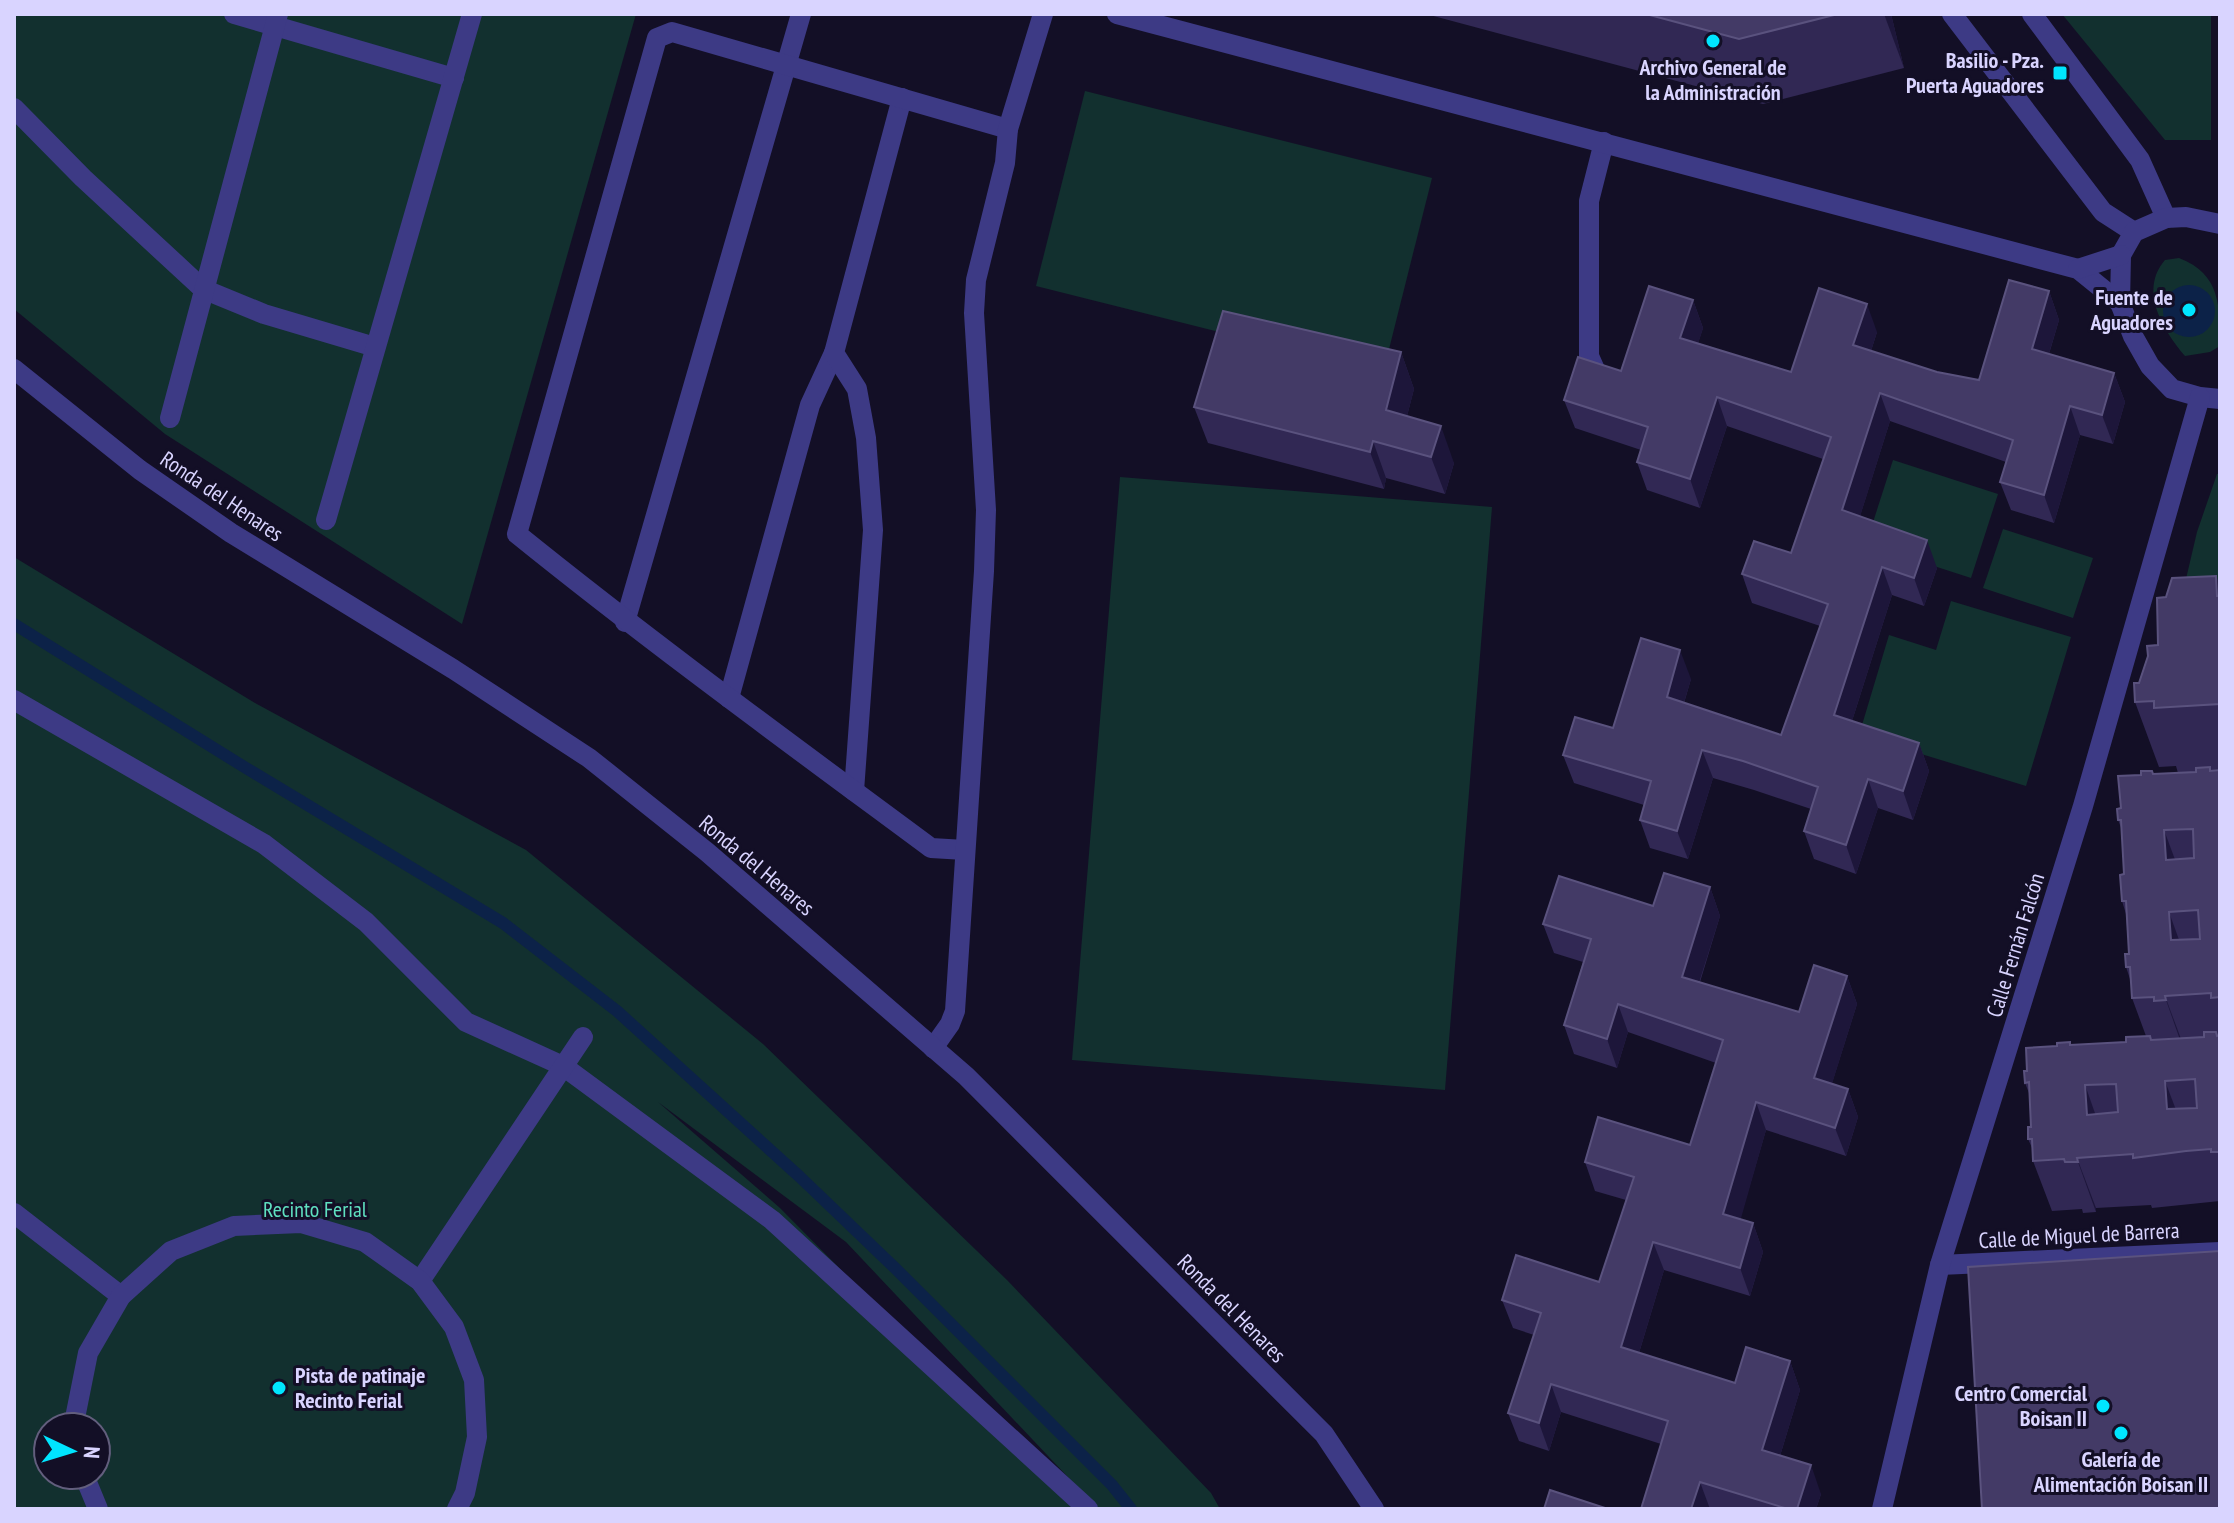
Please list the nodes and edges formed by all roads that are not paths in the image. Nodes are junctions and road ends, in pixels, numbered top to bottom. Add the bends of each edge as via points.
1 (234, 14) edge
2 (472, 14) edge
3 (801, 14) edge
4 (1043, 14) edge
5 (1117, 14) edge
6 (1952, 14) edge
7 (2032, 14) edge
8 (276, 19) edge
9 (786, 65) junction
10 (454, 78) junction
11 (902, 98) junction
12 (14, 108) edge
13 (1008, 129) junction
14 (1604, 142) junction
15 (2166, 218) junction
16 (2220, 224) edge
17 (2134, 232) junction
18 (2121, 255) junction
19 (2078, 269) junction
20 (203, 289) junction
21 (2120, 303) junction
22 (375, 347) junction
23 (834, 353) junction
24 (14, 369) edge
25 (1626, 389) edge
26 (2210, 398) edge
27 (170, 418) dead end
28 (326, 520) dead end
29 (625, 622) junction
30 (729, 698) junction
31 (14, 700) edge
32 (854, 791) junction
33 (965, 850) junction
34 (583, 1037) dead end
35 (933, 1048) junction
36 (563, 1066) junction
37 (14, 1213) edge
38 (2220, 1252) edge
39 (1940, 1265) junction
40 (420, 1281) junction
41 (121, 1296) junction
42 (76, 1411) edge
43 (457, 1509) edge
44 (1088, 1509) edge
45 (1374, 1509) edge
46 (1882, 1509) edge

1 - 8 street
2 - 10 street
3 - 9 street
4 - 13 street
5 - 14 street
6 - 17 street via 2103,212
7 - 15 street via 2140,160
8 - 10 street
8 - 20 street
9 - 11 street
9 - 29 street
9 - 29 street via 672,32 657,38 650,59 517,534
10 - 22 street
11 - 13 street
11 - 23 street
12 - 20 street
13 - 33 street via 974,302 986,510
14 - 19 street
14 - 25 street via 1589,201 1589,356 1597,374
15 - 16 street
15 - 17 street
17 - 18 street
18 - 19 street
18 - 21 street
19 - 21 street
20 - 22 street via 264,314
20 - 27 street
21 - 26 street via 2150,366 2172,389
22 - 28 street
23 - 30 street via 810,405
23 - 32 street via 857,389 873,530
24 - 35 street, Ronda del Henares via 140,470 231,533 589,758 707,852
26 - 39 street, Calle Fernán Falcón
29 - 30 street
30 - 32 street
31 - 36 street via 264,844 366,922 466,1022
32 - 33 street via 931,848
33 - 35 street via 955,1011
34 - 36 street
35 - 45 street, Ronda del Henares via 1324,1434
36 - 40 street
36 - 44 street via 772,1220
37 - 41 street
38 - 39 street, Calle de Miguel de Barrera
39 - 46 street, Calle Fernán Falcón
40 - 41 street via 365,1242 288,1223 234,1226 171,1251
40 - 43 street via 454,1327 474,1380 477,1437
41 - 42 street via 88,1353

